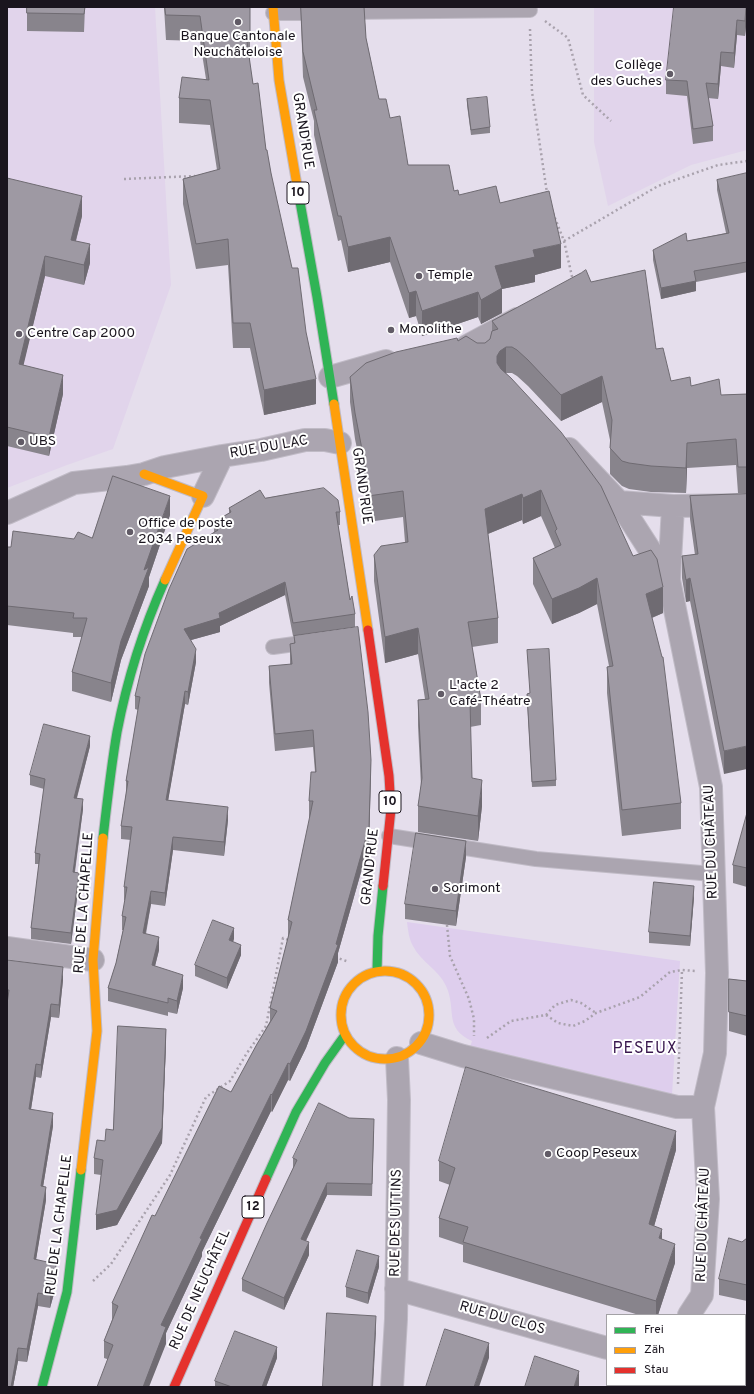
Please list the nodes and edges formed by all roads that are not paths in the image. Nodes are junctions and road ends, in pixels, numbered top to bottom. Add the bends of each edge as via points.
1 (273, 10) edge
2 (530, 10) road end
3 (535, 310) edge
4 (465, 348) edge
5 (403, 355) edge
6 (330, 377) junction
7 (556, 435) edge
8 (340, 443) junction
9 (222, 456) junction
10 (144, 474) junction
11 (203, 496) junction
12 (619, 502) junction
13 (747, 505) edge
14 (673, 506) junction
15 (7, 513) edge
16 (669, 580) junction
17 (325, 640) edge
18 (273, 647) dead end
19 (389, 836) junction
20 (713, 874) junction
21 (7, 948) edge
22 (93, 960) junction
23 (377, 971) junction
24 (345, 1035) junction
25 (421, 1043) junction
26 (397, 1058) junction
27 (703, 1107) junction
28 (396, 1289) junction
29 (690, 1314) edge
30 (606, 1348) edge
31 (42, 1387) edge
32 (174, 1387) edge
33 (392, 1387) edge

1 - 2 lane
1 - 6 main road, GRAND'RUE / 10 via 283,108
3 - 4 street
5 - 6 street
6 - 8 main road, GRAND'RUE / 10
7 - 12 street, RUE DU CHÂTEAU
8 - 9 street, RUE DU LAC via 306,440
8 - 19 main road, GRAND'RUE / 10 via 362,635 389,776
9 - 10 street, RUE DU LAC via 165,467
9 - 11 street
10 - 11 main road
10 - 15 street, RUE DU LAC via 74,483
11 - 22 main road, RUE DE LA CHAPELLE via 157,598 133,664 117,732 103,837
12 - 14 street
12 - 16 street, RUE DU CHÂTEAU
13 - 14 street
14 - 16 street, RUE DU CHÂTEAU
16 - 20 street, RUE DU CHÂTEAU via 711,787
17 - 18 lane
19 - 20 lane via 536,859
19 - 23 main road, GRAND'RUE / 10 via 378,936
20 - 27 street, RUE DU CHÂTEAU via 717,973 715,1053
21 - 22 street
22 - 31 main road, RUE DE LA CHAPELLE via 97,1031 67,1292
23 - 24 main road via 353,984 345,995 341,1008 341,1022
23 - 25 main road via 392,970 405,975 417,984 425,995 430,1009 429,1023
24 - 26 main road via 354,1047 367,1056 382,1060
24 - 32 main road, RUE DE NEUCHÂTEL / 12 via 296,1112
25 - 26 main road via 408,1054
25 - 27 street via 463,1056 677,1107
26 - 28 street, RUE DES UTTINS via 399,1100
27 - 29 street, RUE DU CHÂTEAU via 708,1199 702,1295
28 - 30 street, RUE DU CLOS
28 - 33 street, RUE DES UTTINS

